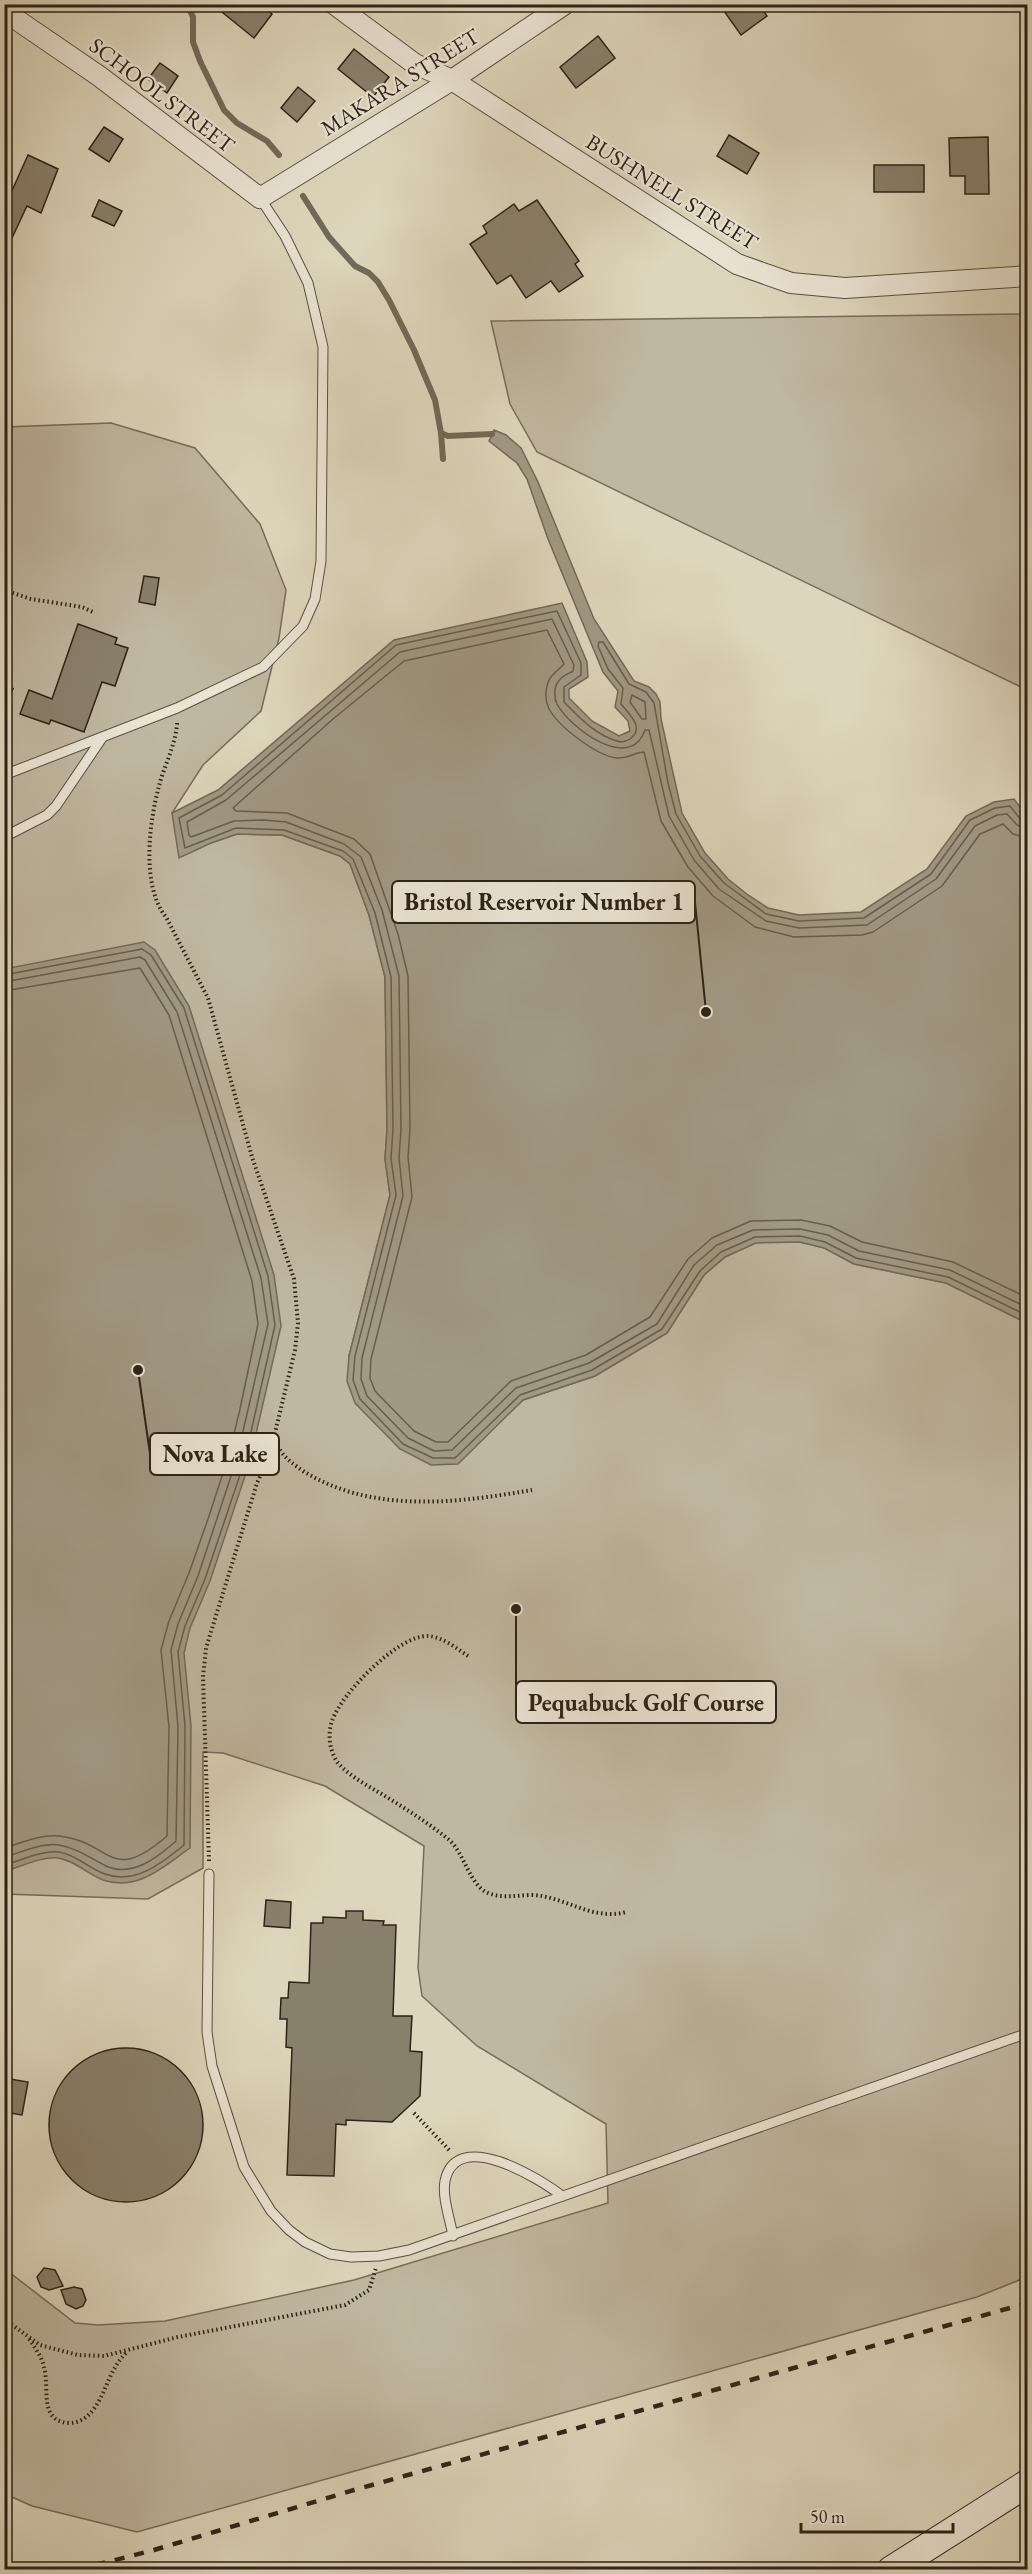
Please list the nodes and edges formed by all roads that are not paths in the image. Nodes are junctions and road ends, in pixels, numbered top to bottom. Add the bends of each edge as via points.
1 (334, 4) edge
2 (565, 4) edge
3 (4, 11) edge
4 (452, 80) junction
5 (260, 198) junction
6 (1028, 276) edge
7 (102, 738) junction
8 (4, 775) edge
9 (4, 837) edge
10 (209, 1874) road end
11 (1028, 2033) edge
12 (562, 2196) junction
13 (453, 2236) junction
14 (1028, 2483) edge
15 (891, 2570) edge

1 - 4 street, BUSHNELL STREET via 415,64
2 - 4 street, MAKARA STREET
3 - 5 street, SCHOOL STREET via 99,75
4 - 5 street, MAKARA STREET
4 - 6 street, BUSHNELL STREET via 737,264 791,284 845,288
5 - 7 lane via 285,236 308,283 323,347 321,561 315,599 303,626 263,667
7 - 8 lane
7 - 9 lane via 56,806 47,815
10 - 13 lane via 207,2032 212,2066 244,2167 271,2211 305,2242 351,2257 379,2256
11 - 12 lane
12 - 13 lane
12 - 13 lane via 529,2172 475,2156 460,2161 448,2170 444,2190
14 - 15 main road

